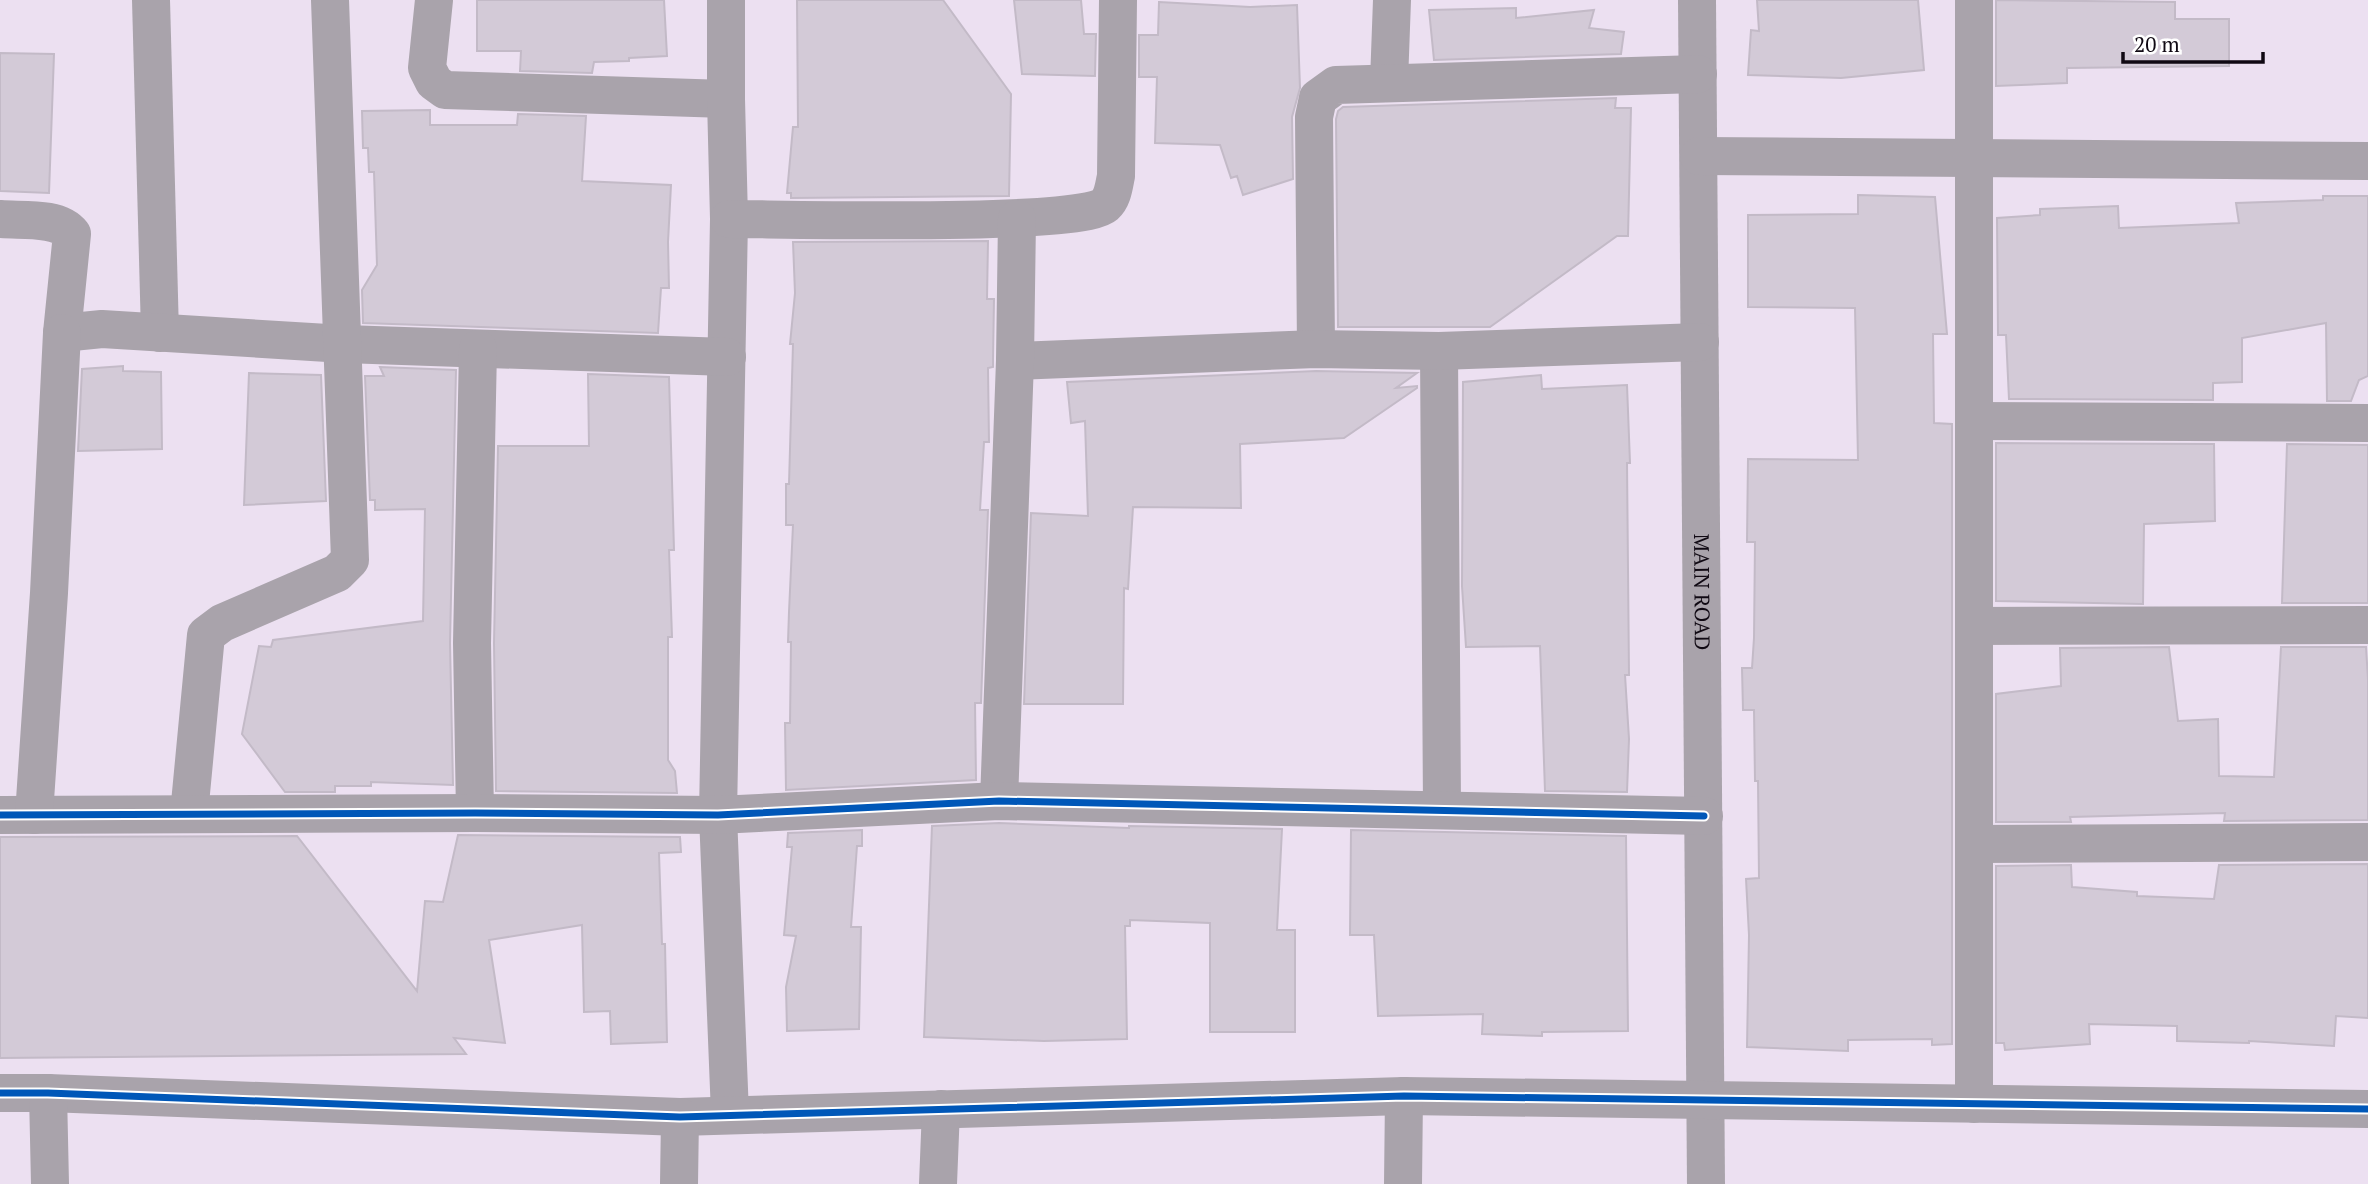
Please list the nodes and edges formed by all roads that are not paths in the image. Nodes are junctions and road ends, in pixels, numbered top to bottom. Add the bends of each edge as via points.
1 (151, 0) edge
2 (330, 0) edge
3 (434, 0) edge
4 (726, 0) edge
5 (1118, 0) edge
6 (1392, 0) edge
7 (1697, 0) edge
8 (1974, 0) edge
9 (1698, 74) junction
10 (1389, 82) junction
11 (726, 99) junction
12 (1699, 156) junction
13 (1975, 158) junction
14 (2368, 161) edge
15 (0, 219) edge
16 (729, 219) junction
17 (1017, 219) junction
18 (62, 333) junction
19 (160, 333) junction
20 (1700, 342) junction
21 (344, 344) junction
22 (478, 349) junction
23 (1316, 349) junction
24 (1439, 351) junction
25 (727, 357) junction
26 (1015, 360) junction
27 (1975, 421) junction
28 (2368, 423) edge
29 (2368, 625) edge
30 (1975, 626) junction
31 (999, 801) junction
32 (1443, 809) junction
33 (475, 813) junction
34 (189, 814) junction
35 (17, 815) edge
36 (718, 815) junction
37 (1704, 816) junction
38 (2368, 842) edge
39 (1975, 844) junction
40 (0, 1093) edge
41 (48, 1093) junction
42 (1404, 1096) junction
43 (1707, 1100) junction
44 (1974, 1104) junction
45 (941, 1109) junction
46 (2368, 1109) edge
47 (730, 1114) junction
48 (680, 1117) junction
49 (50, 1184) edge
50 (679, 1184) edge
51 (938, 1184) edge
52 (1403, 1184) edge
53 (1706, 1184) edge

1 - 19 street
2 - 21 street
3 - 11 street via 427,68 445,90
4 - 11 street
5 - 17 street via 1112,193 1105,206 1088,212
6 - 10 street
7 - 9 street, MAIN ROAD
8 - 13 street
9 - 10 street
9 - 12 street, MAIN ROAD
10 - 23 street via 1336,85 1318,98 1314,117
11 - 16 street
12 - 13 street
12 - 20 street, MAIN ROAD
13 - 14 street
13 - 27 street
15 - 18 street via 55,223 72,234
16 - 17 street
16 - 25 street
17 - 26 street
18 - 19 street via 102,329
18 - 35 street via 49,593
19 - 21 street
20 - 24 street
20 - 37 street, MAIN ROAD
21 - 22 street
21 - 34 street via 351,560 337,573 222,623 206,635
22 - 25 street
22 - 33 street via 472,643
23 - 24 street
23 - 26 street
24 - 32 street
25 - 36 street
26 - 31 street
27 - 28 street
27 - 30 street
29 - 30 street
30 - 39 street
31 - 32 street
31 - 36 street
32 - 37 street
33 - 34 street
33 - 36 street
34 - 35 street
36 - 47 street
37 - 43 street, MAIN ROAD
38 - 39 street
39 - 44 street
40 - 41 street
41 - 48 street
41 - 49 street
42 - 43 street
42 - 45 street
42 - 52 street
43 - 44 street
43 - 53 street, MAIN ROAD
44 - 46 street
45 - 47 street
45 - 51 street
47 - 48 street
48 - 50 street

